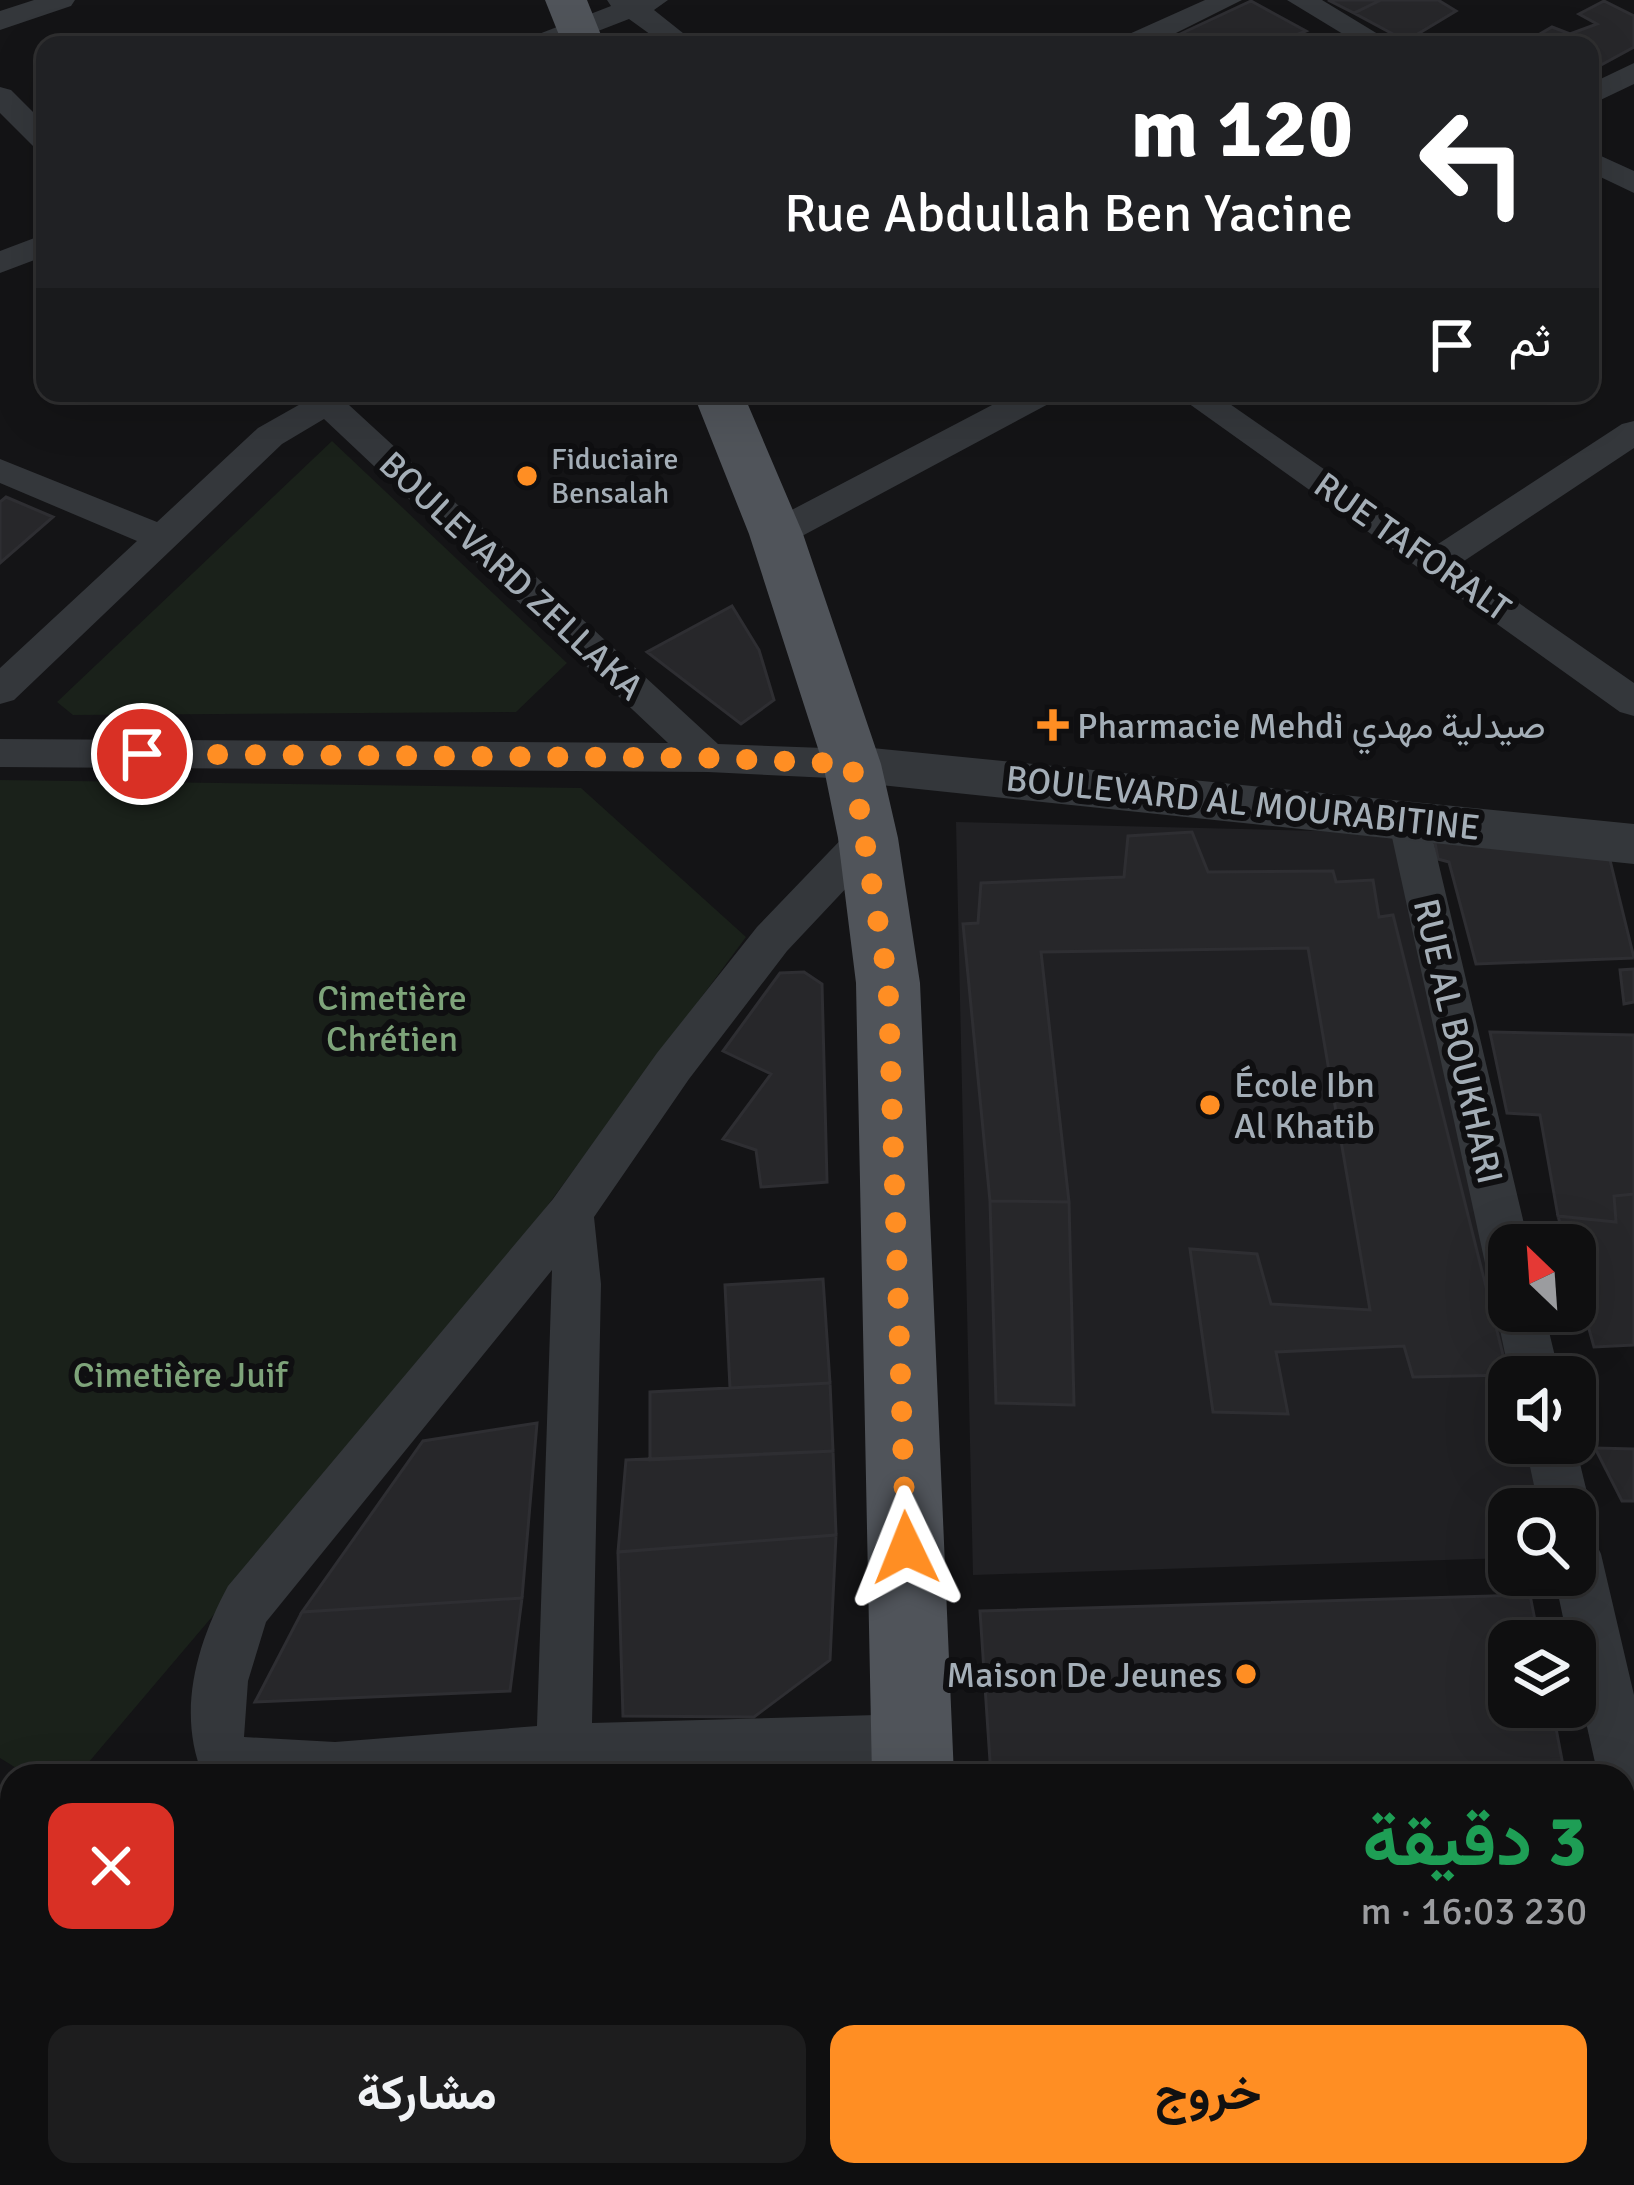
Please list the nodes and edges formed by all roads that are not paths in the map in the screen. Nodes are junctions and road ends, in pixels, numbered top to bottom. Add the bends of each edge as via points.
1 (61, 0) edge
2 (1228, 0) edge
3 (1301, 0) edge
4 (635, 3) edge
5 (0, 21) edge
6 (575, 25) edge
7 (674, 36) edge
8 (1148, 36) edge
9 (1366, 36) edge
10 (1634, 72) edge
11 (1599, 91) edge
12 (0, 96) edge
13 (36, 132) edge
14 (1599, 165) edge
15 (1634, 184) edge
16 (36, 248) edge
17 (0, 263) edge
18 (319, 402) edge
19 (334, 402) edge
20 (722, 402) edge
21 (1025, 402) edge
22 (1204, 402) edge
23 (1634, 432) edge
24 (0, 470) edge
25 (776, 534) junction
26 (161, 537) junction
27 (1438, 561) junction
28 (0, 690) edge
29 (1634, 702) edge
30 (0, 753) edge
31 (708, 758) junction
32 (852, 764) junction
33 (1408, 819) junction
34 (868, 838) junction
35 (1634, 844) edge
36 (570, 1213) junction
37 (1500, 1224) edge
38 (1585, 1596) edge
39 (564, 1751) junction
40 (913, 1759) edge
41 (240, 1764) edge
42 (437, 1764) edge
43 (1623, 1764) edge

1 - 5 street
2 - 8 street
3 - 9 street
4 - 6 street
4 - 7 street
10 - 11 street
12 - 13 street
14 - 15 street
16 - 17 street
18 - 26 street
19 - 31 street, BOULEVARD ZELLAKA
20 - 25 main road
21 - 25 street
22 - 27 street, RUE TAFORALT
23 - 27 street
24 - 26 street
25 - 32 main road
26 - 28 street
27 - 29 street, RUE TAFORALT
30 - 31 street
31 - 32 street
32 - 33 street, BOULEVARD AL MOURABITINE
32 - 34 main road
33 - 35 street, BOULEVARD AL MOURABITINE
33 - 37 street, RUE AL BOUKHARI
34 - 36 street via 758,958
34 - 40 main road via 888,982
36 - 39 street via 577,1283
36 - 41 street via 242,1611 214,1732 223,1757
38 - 43 street
39 - 40 street
39 - 42 street

